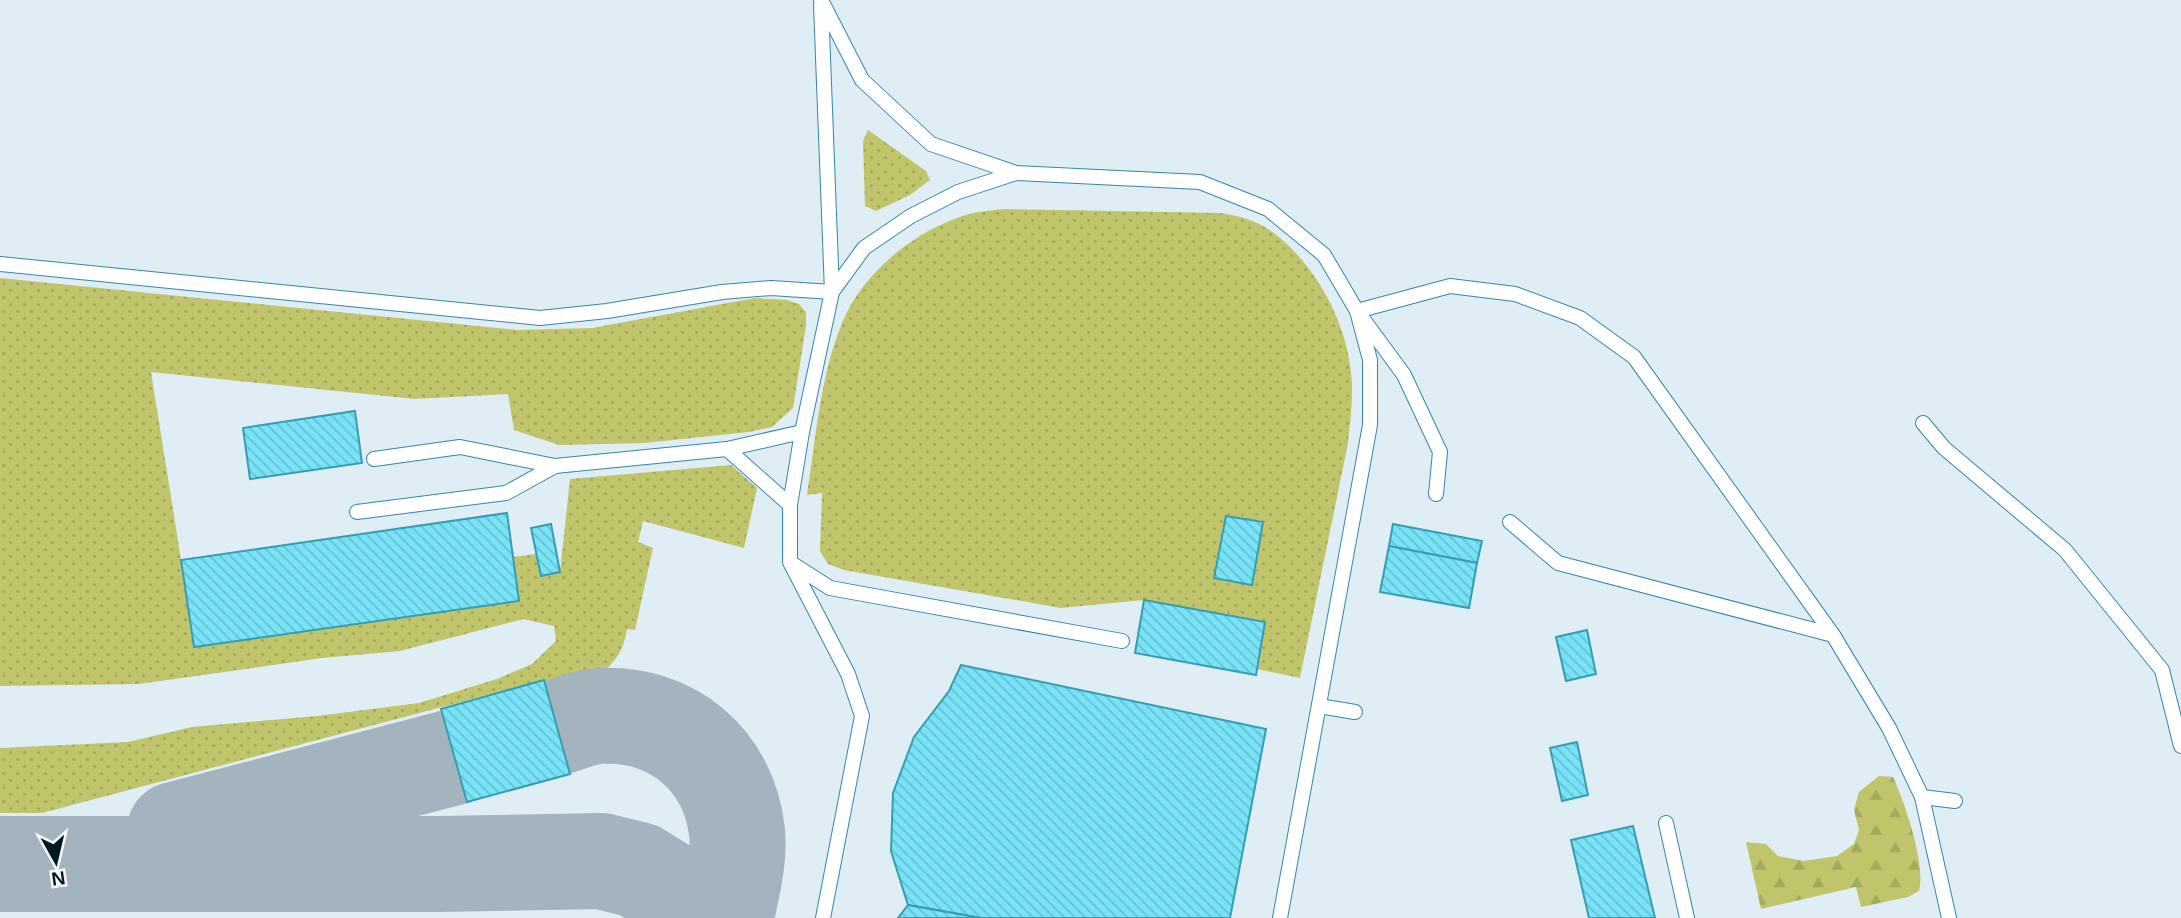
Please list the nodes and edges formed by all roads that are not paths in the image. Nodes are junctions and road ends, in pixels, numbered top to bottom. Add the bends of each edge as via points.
1 (821, 0) edge
2 (1016, 173) junction
3 (0, 264) edge
4 (832, 292) junction
5 (1357, 311) junction
6 (1923, 423) dead end
7 (802, 432) junction
8 (727, 449) junction
9 (374, 459) dead end
10 (555, 466) junction
11 (1436, 494) dead end
12 (790, 505) junction
13 (357, 512) dead end
14 (1510, 522) dead end
15 (790, 562) junction
16 (1833, 635) junction
17 (1122, 641) dead end
18 (1319, 706) junction
19 (1355, 712) dead end
20 (2181, 746) edge
21 (1922, 797) junction
22 (1955, 801) dead end
23 (1666, 823) dead end
24 (823, 918) edge
25 (1280, 918) edge
26 (1687, 918) edge
27 (1950, 918) edge

1 - 2 lane via 862,80 931,144
1 - 4 lane
2 - 4 lane via 958,192 911,216 864,248
2 - 5 lane via 1200,182 1268,209 1324,256
3 - 4 lane via 540,318 722,292 771,288
4 - 7 lane
5 - 11 lane via 1404,375 1440,452
5 - 16 lane via 1450,286 1515,294 1580,317 1634,357
5 - 18 lane via 1370,360 1370,425
6 - 20 lane via 1944,448 2065,550 2162,670
7 - 8 lane
7 - 12 lane
8 - 10 lane
8 - 12 lane
9 - 10 lane via 460,447
10 - 13 lane via 506,493
12 - 15 lane
14 - 16 lane via 1559,563
15 - 17 lane via 830,588
15 - 24 lane via 849,674 862,716
16 - 21 lane via 1889,729
18 - 19 lane
18 - 25 lane
21 - 22 lane
21 - 27 lane
23 - 26 lane

